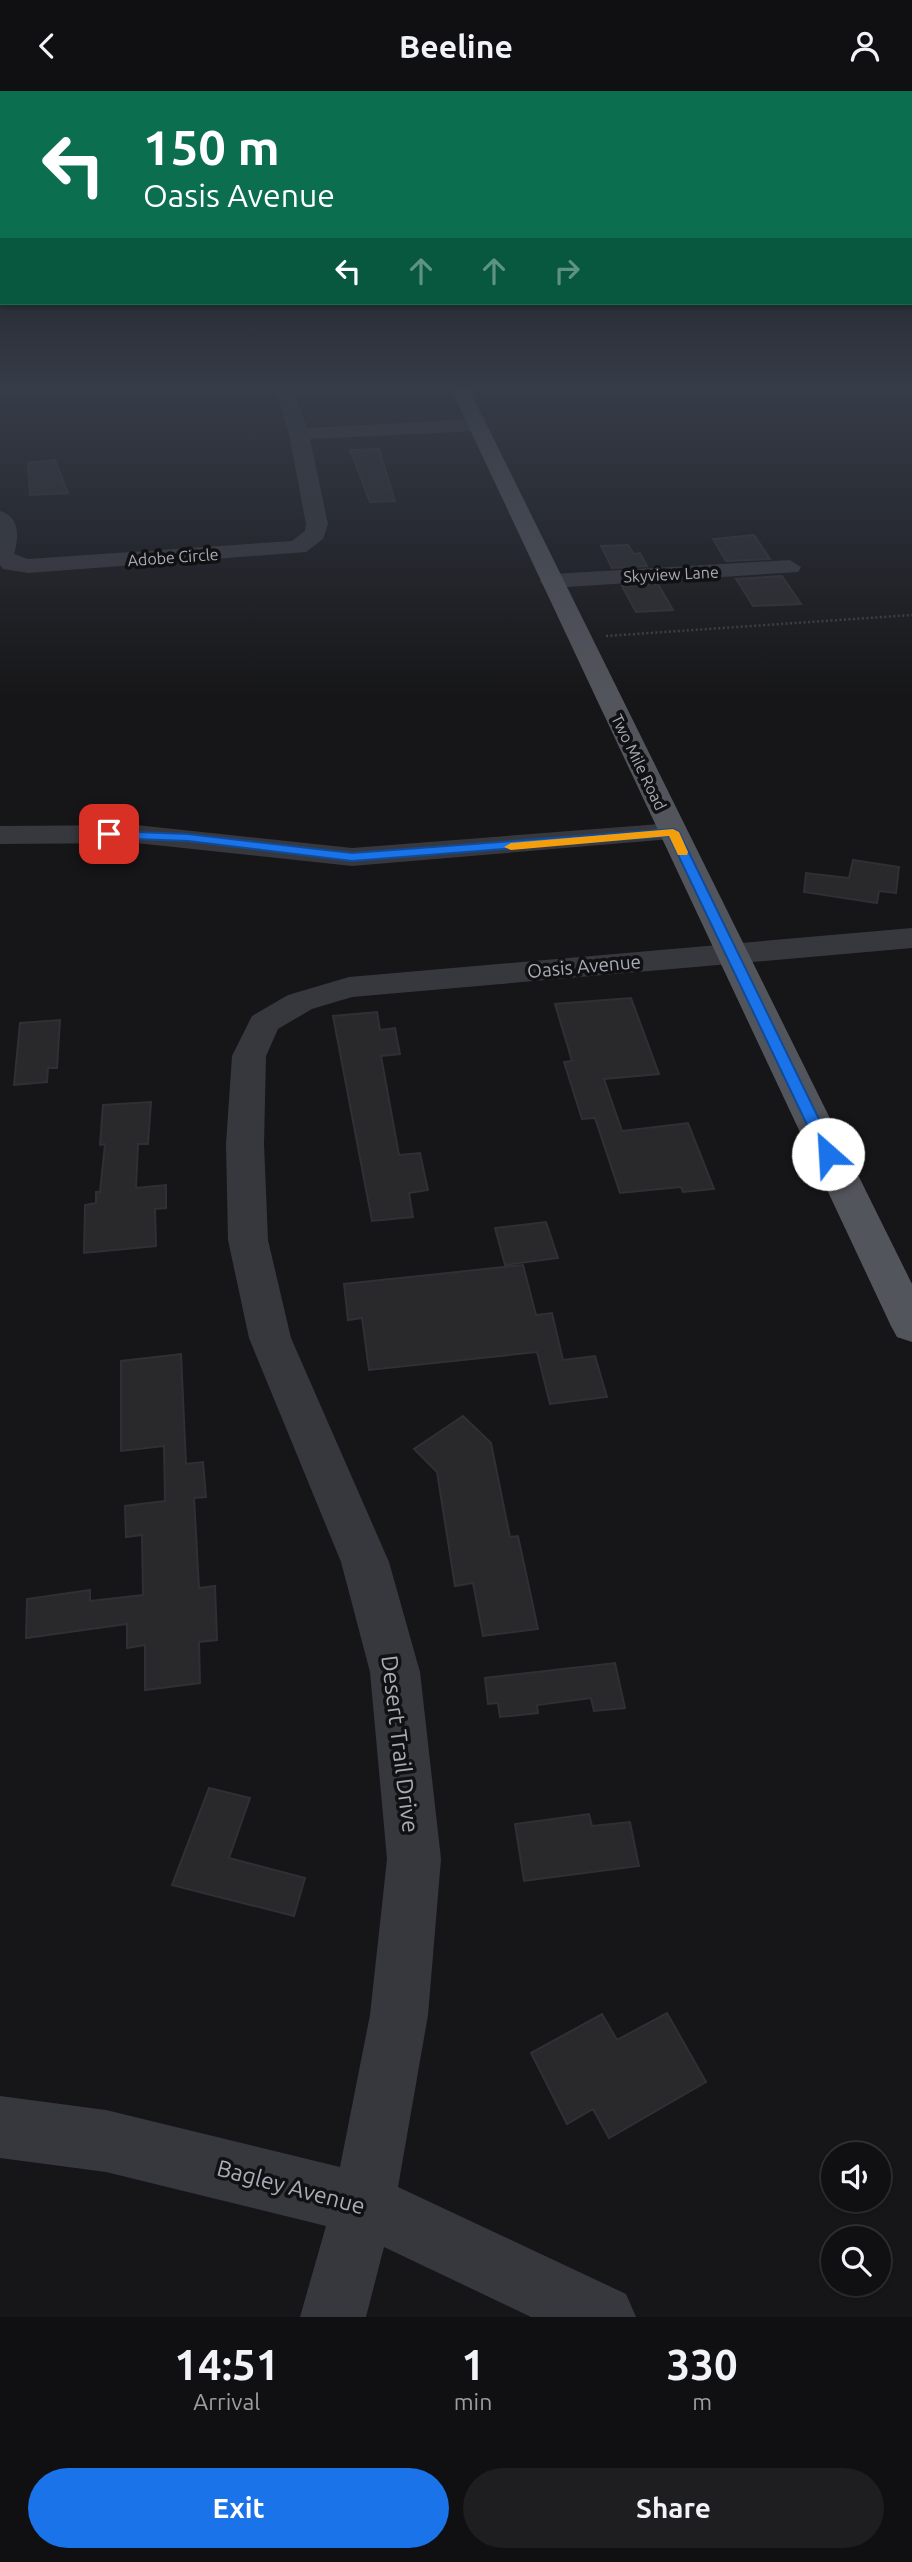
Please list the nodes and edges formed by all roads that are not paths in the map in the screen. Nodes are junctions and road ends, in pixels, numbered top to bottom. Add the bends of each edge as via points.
1 (310, 491) edge
2 (509, 491) edge
3 (0, 517) edge
4 (790, 567) dead end
5 (552, 581) junction
6 (673, 832) junction
7 (0, 835) edge
8 (912, 938) edge
9 (731, 953) junction
10 (264, 1023) joint
11 (912, 1326) edge
12 (0, 2127) edge
13 (364, 2204) junction
14 (333, 2317) edge
15 (603, 2317) edge

1 - 3 street, Adobe Circle via 315,534 298,547 28,566 11,564 3,555 6,541
2 - 5 main road, Two Mile Road
4 - 5 street, Skyview Lane
5 - 6 main road, Two Mile Road
6 - 7 street via 352,857 136,834
6 - 9 main road, Two Mile Road
8 - 9 street, Oasis Avenue
9 - 10 street, Oasis Avenue via 349,987 300,1002
9 - 11 main road, Two Mile Road
10 - 13 street, Desert Trail Drive via 249,1056 245,1144 248,1240 270,1338 365,1562 395,1672 414,1859 399,2015
12 - 13 street, Bagley Avenue via 106,2141
13 - 14 street, Desert Trail Drive
13 - 15 street, Bagley Avenue

